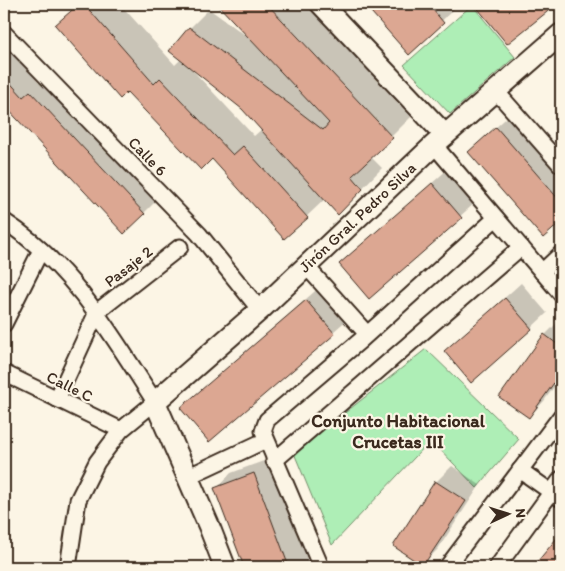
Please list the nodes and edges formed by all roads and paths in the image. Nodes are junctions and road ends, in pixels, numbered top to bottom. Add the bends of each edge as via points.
1 (321, 4) edge
2 (4, 33) edge
3 (561, 34) edge
4 (495, 90) junction
5 (439, 140) junction
6 (561, 165) edge
7 (496, 218) junction
8 (4, 221) edge
9 (180, 247) dead end
10 (521, 247) junction
11 (41, 250) junction
12 (561, 254) edge
13 (306, 266) junction
14 (542, 272) junction
15 (561, 294) edge
16 (260, 310) junction
17 (97, 312) junction
18 (4, 324) edge
19 (367, 334) junction
20 (4, 373) edge
21 (57, 399) junction
22 (155, 402) junction
23 (561, 416) edge
24 (120, 430) junction
25 (266, 440) junction
26 (274, 461) junction
27 (520, 470) junction
28 (188, 477) junction
29 (558, 490) edge
30 (68, 567) edge
31 (225, 567) edge
32 (321, 567) edge
33 (447, 567) edge
34 (497, 567) edge

1 - 5 street
2 - 16 street, Calle 6 via 199,234
3 - 4 street, Jirón Gral. Pedro Silva
4 - 5 street, Jirón Gral. Pedro Silva
4 - 6 street
5 - 7 street
5 - 13 street, Jirón Gral. Pedro Silva
7 - 10 street
7 - 19 street
8 - 11 street
9 - 17 street, Pasaje 2
10 - 14 street
10 - 26 street
11 - 17 street
11 - 18 street
12 - 14 street
13 - 16 street, Jirón Gral. Pedro Silva
13 - 19 street
14 - 15 street
16 - 22 street, Jirón Gral. Pedro Silva
17 - 21 street
17 - 22 street
19 - 25 street via 267,420 263,431
20 - 21 street, Calle C
21 - 24 street, Calle C
22 - 24 street
22 - 28 street
23 - 27 street
24 - 30 street via 97,462 78,500
25 - 26 street
25 - 28 street
26 - 32 street
27 - 29 street
27 - 33 street
28 - 31 street
29 - 34 street

